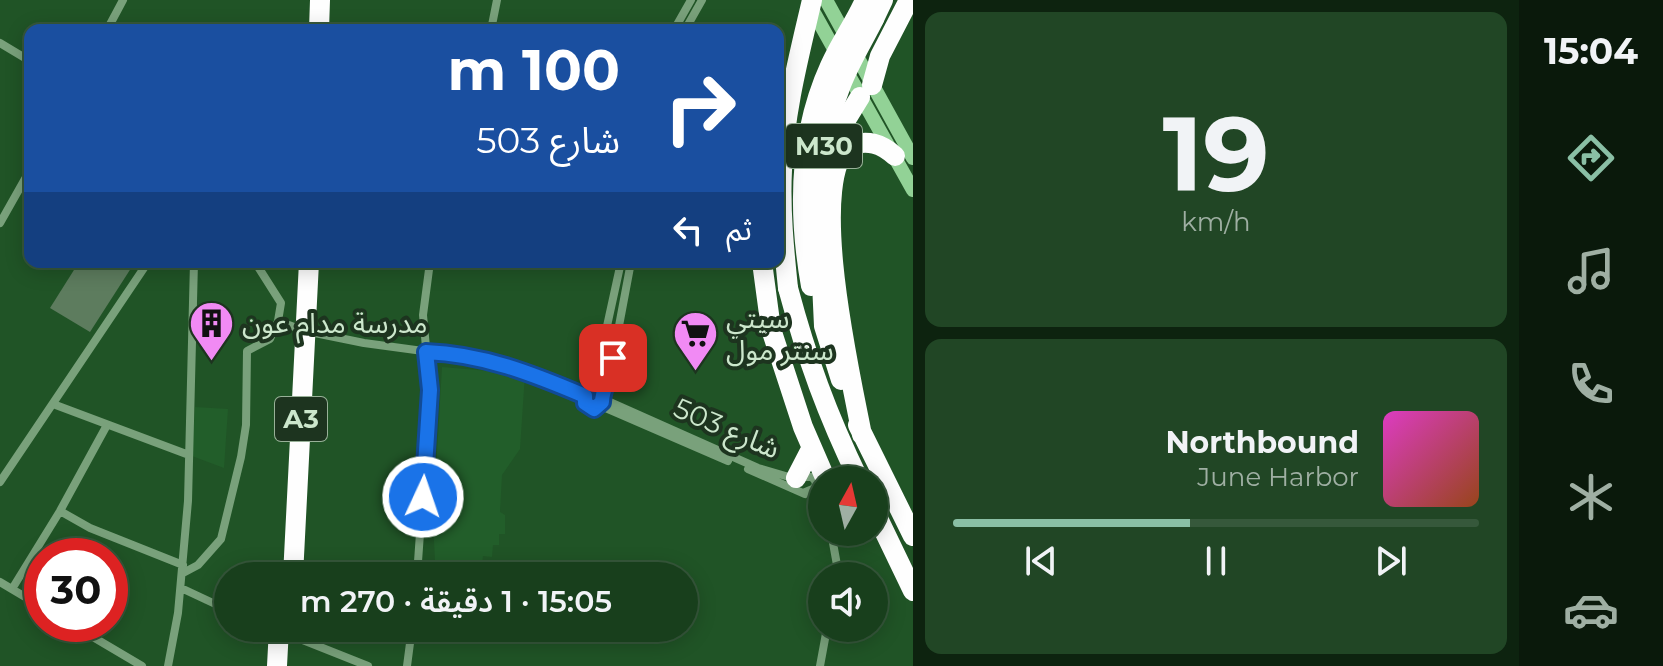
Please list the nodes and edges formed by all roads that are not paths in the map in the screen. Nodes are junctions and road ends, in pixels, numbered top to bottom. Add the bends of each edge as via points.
1 (123, 0) edge
2 (308, 0) edge
3 (320, 0) edge
4 (497, 0) edge
5 (691, 0) edge
6 (702, 0) edge
7 (809, 0) edge
8 (826, 0) edge
9 (865, 0) edge
10 (883, 0) edge
11 (909, 0) edge
12 (110, 24) edge
13 (307, 24) edge
14 (319, 24) edge
15 (492, 24) edge
16 (677, 24) edge
17 (688, 24) edge
18 (829, 41) junction
19 (0, 43) edge
20 (880, 56) junction
21 (24, 57) edge
22 (858, 60) junction
23 (872, 95) junction
24 (840, 144) junction
25 (784, 146) edge
26 (784, 149) edge
27 (904, 157) edge
28 (24, 181) edge
29 (913, 190) edge
30 (0, 223) edge
31 (831, 234) junction
32 (784, 242) edge
33 (784, 243) edge
34 (144, 268) edge
35 (194, 268) edge
36 (259, 268) edge
37 (295, 268) edge
38 (307, 268) edge
39 (429, 268) edge
40 (620, 268) edge
41 (630, 268) edge
42 (763, 268) edge
43 (292, 326) junction
44 (824, 326) junction
45 (426, 352) junction
46 (593, 390) junction
47 (585, 396) junction
48 (602, 400) junction
49 (53, 404) junction
50 (107, 425) junction
51 (862, 435) junction
52 (811, 449) junction
53 (189, 455) junction
54 (812, 466) edge
55 (819, 466) edge
56 (852, 466) edge
57 (0, 482) edge
58 (808, 494) edge
59 (808, 495) edge
60 (60, 511) junction
61 (913, 536) edge
62 (888, 539) edge
63 (881, 546) edge
64 (283, 562) edge
65 (293, 562) edge
66 (418, 562) edge
67 (183, 569) junction
68 (0, 582) edge
69 (181, 588) junction
70 (12, 589) junction
71 (912, 589) edge
72 (24, 596) edge
73 (214, 603) edge
74 (101, 642) edge
75 (280, 642) edge
76 (285, 642) edge
77 (311, 642) edge
78 (410, 642) edge
79 (824, 642) edge
80 (142, 666) edge
81 (168, 666) edge
82 (277, 666) edge
83 (290, 666) edge
84 (368, 666) edge
85 (407, 666) edge
86 (820, 666) edge

1 - 12 street
2 - 13 highway
3 - 14 highway
4 - 15 street
5 - 16 street
6 - 17 street
7 - 18 main road
7 - 25 highway, M30, bridge
8 - 22 main road
9 - 44 highway, bridge via 830,65 815,108 803,180 811,286
10 - 44 highway, M30, bridge via 842,83 825,140 818,206
11 - 20 highway
18 - 22 highway
18 - 23 main road
19 - 21 street
20 - 22 highway
20 - 23 highway
22 - 23 main road
23 - 24 highway via 855,102
23 - 27 main road
23 - 27 main road
24 - 26 highway
24 - 27 highway via 874,143
24 - 31 highway
27 - 29 main road
28 - 30 street
31 - 32 highway via 801,231
31 - 51 highway
33 - 56 highway, M30, bridge via 788,288 809,364
34 - 49 street
35 - 53 street
36 - 43 street
37 - 43 highway, A3
38 - 43 highway, A3
39 - 45 street via 423,315
40 - 46 street
41 - 48 street
42 - 52 highway via 771,329
43 - 45 street
43 - 64 highway, A3
43 - 65 highway, A3
43 - 67 street via 247,351 244,436 221,539 198,565
44 - 51 highway, M30
45 - 47 street via 503,364
45 - 66 street via 430,390
46 - 47 street
46 - 48 street
47 - 48 street via 587,406 594,409
48 - 58 street, شارع 503
48 - 59 street, شارع 503
49 - 50 street
49 - 57 street
50 - 53 street
50 - 60 street
51 - 61 highway, M30
52 - 54 highway
52 - 55 highway
53 - 67 street
60 - 67 street
60 - 70 street
62 - 71 highway
63 - 71 highway
67 - 69 street
68 - 70 street
69 - 73 street
69 - 81 street
70 - 72 street
74 - 80 street
75 - 82 highway
76 - 83 highway
77 - 84 street
78 - 85 street
79 - 86 street

